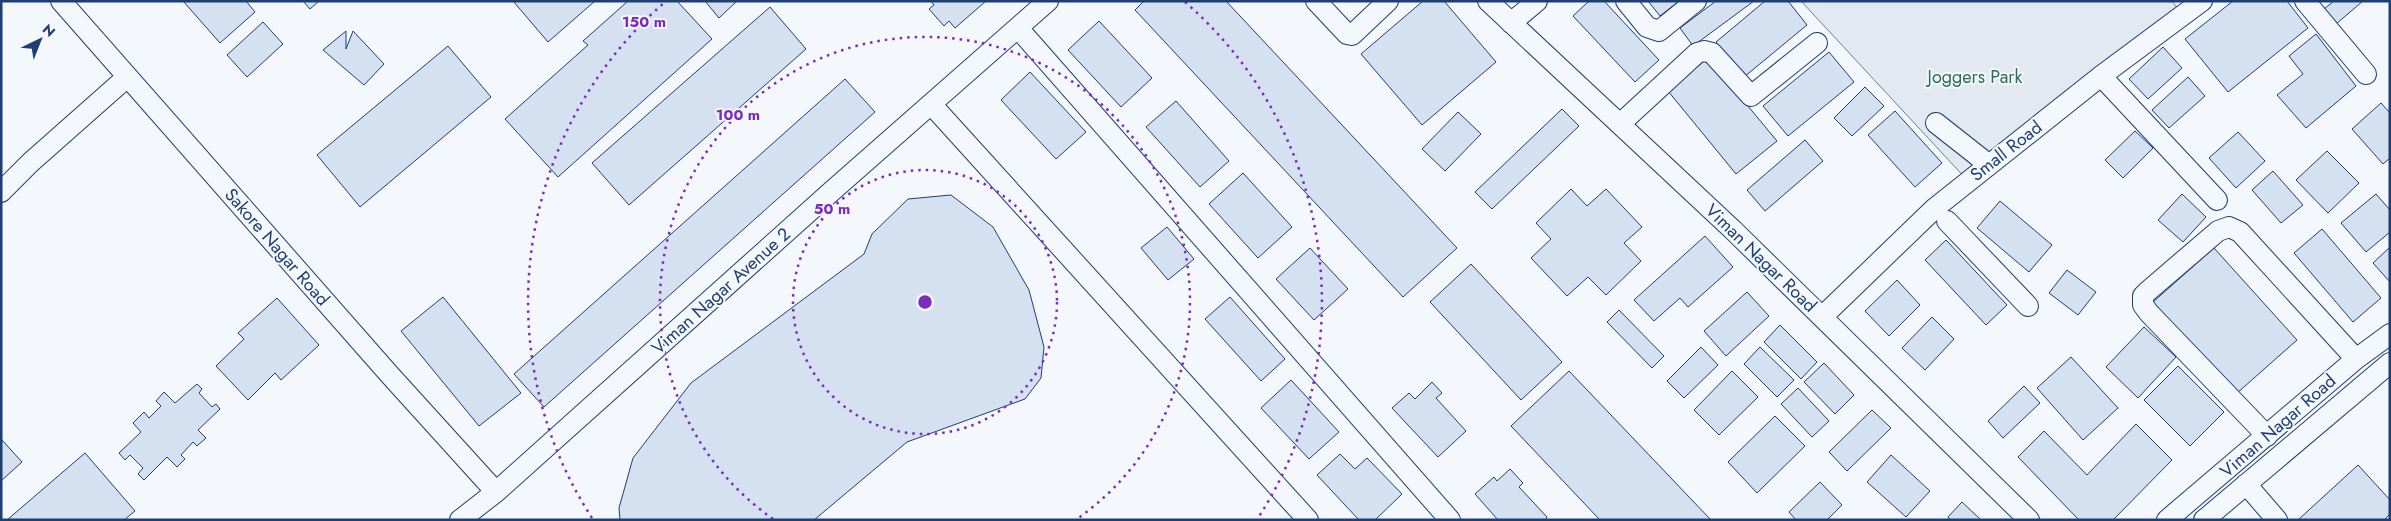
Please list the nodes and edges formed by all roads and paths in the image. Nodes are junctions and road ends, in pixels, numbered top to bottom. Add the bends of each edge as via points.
1 (61, 1) edge
2 (1048, 1) edge
3 (1316, 1) edge
4 (1388, 1) edge
5 (1488, 1) edge
6 (1537, 1) edge
7 (1626, 1) edge
8 (1696, 1) edge
9 (2202, 1) edge
10 (2305, 1) edge
11 (1511, 23) junction
12 (1018, 28) junction
13 (1817, 43) dead end
14 (2366, 74) dead end
15 (2101, 76) junction
16 (126, 78) junction
17 (931, 104) junction
18 (1936, 123) dead end
19 (1620, 124) junction
20 (1988, 164) junction
21 (1, 192) edge
22 (2216, 200) dead end
23 (1947, 221) dead end
24 (2028, 306) dead end
25 (1822, 317) junction
26 (2390, 334) edge
27 (2356, 359) junction
28 (2390, 363) edge
29 (2267, 436) junction
30 (2246, 484) junction
31 (496, 492) junction
32 (460, 520) edge
33 (1308, 520) edge
34 (1450, 520) edge
35 (2029, 520) edge
36 (2168, 520) edge
37 (2204, 520) edge
38 (2277, 520) edge

1 - 16 street, Sakore Nagar Road
2 - 12 street, Viman Nagar Avenue 2
3 - 4 street via 1347,34 1352,35
5 - 11 street, Viman Nagar Road
6 - 11 street
7 - 8 street via 1647,27 1659,31
9 - 15 street, Small Road
10 - 14 street
11 - 19 street, Viman Nagar Road
12 - 17 street, Viman Nagar Avenue 2
12 - 34 street
13 - 19 street via 1751,96 1712,54 1697,53
15 - 20 street, Small Road
15 - 22 street
16 - 21 street
16 - 31 street, Sakore Nagar Road
17 - 31 street, Viman Nagar Avenue 2
17 - 33 street
18 - 20 street
19 - 25 street, Viman Nagar Road
20 - 25 street, Small Road via 1935,208
23 - 24 street
25 - 35 street, Viman Nagar Road
26 - 27 street, Viman Nagar Road
27 - 29 street, Viman Nagar Road
27 - 29 street via 2240,232 2229,227 2218,231 2148,291 2143,296 2143,305 2149,313
28 - 30 street, Viman Nagar Road
29 - 36 street, Viman Nagar Road
30 - 37 street, Viman Nagar Road
30 - 38 street
31 - 32 street, Viman Nagar Avenue 2

